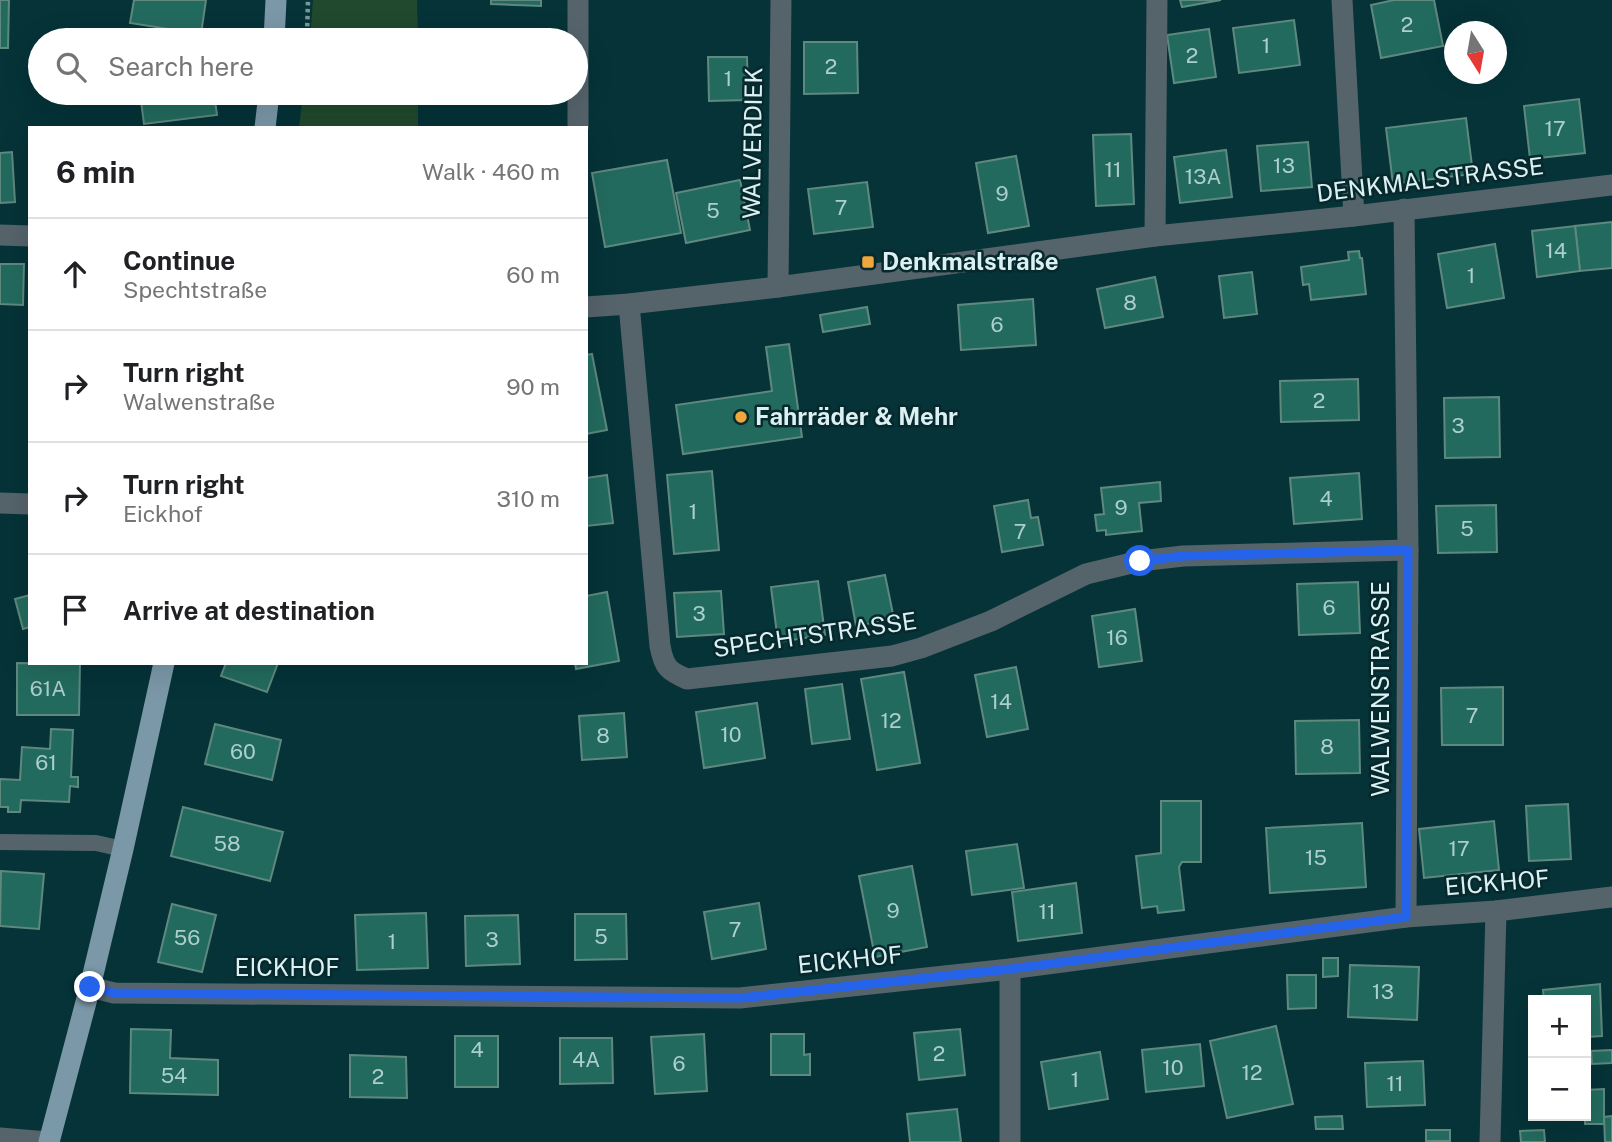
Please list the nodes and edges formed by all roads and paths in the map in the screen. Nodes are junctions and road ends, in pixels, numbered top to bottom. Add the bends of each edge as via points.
1 (276, 0) edge
2 (308, 0) edge
3 (578, 0) edge
4 (781, 0) edge
5 (1157, 0) edge
6 (1342, 0) edge
7 (275, 28) edge
8 (307, 28) edge
9 (578, 28) edge
10 (268, 105) edge
11 (578, 105) edge
12 (265, 126) edge
13 (578, 126) edge
14 (1612, 185) edge
15 (1404, 209) junction
16 (1354, 216) junction
17 (0, 234) edge
18 (28, 236) edge
19 (1155, 236) junction
20 (778, 287) junction
21 (629, 304) junction
22 (588, 307) edge
23 (0, 503) edge
24 (28, 504) edge
25 (1408, 550) junction
26 (164, 665) edge
27 (0, 842) edge
28 (123, 849) junction
29 (1612, 897) edge
30 (1496, 911) junction
31 (1406, 917) junction
32 (1010, 969) junction
33 (90, 987) junction
34 (0, 1138) edge
35 (48, 1142) edge
36 (1010, 1142) edge
37 (1490, 1142) edge

1 - 7 main road
2 - 8 path
3 - 9 street
4 - 20 street, WALVERDIEK
5 - 19 street
6 - 16 street
10 - 12 main road
11 - 13 street
14 - 15 street, DENKMALSTRASSE
15 - 16 street, DENKMALSTRASSE
15 - 25 street, WALWENSTRASSE
16 - 19 street, DENKMALSTRASSE
17 - 18 street
19 - 20 street, DENKMALSTRASSE
20 - 21 street, DENKMALSTRASSE
21 - 22 street, DENKMALSTRASSE
21 - 25 street, SPECHTSTRASSE via 660,646 663,663 687,679 892,656 991,621 1086,573 1140,561
23 - 24 street
25 - 31 street, WALWENSTRASSE
26 - 28 main road
27 - 28 lane via 96,843
28 - 33 main road
29 - 30 street, EICKHOF
30 - 31 street, EICKHOF
30 - 37 street
31 - 32 street, EICKHOF
32 - 33 street, EICKHOF via 740,998 114,993
32 - 36 street
33 - 35 main road
34 - 35 street

